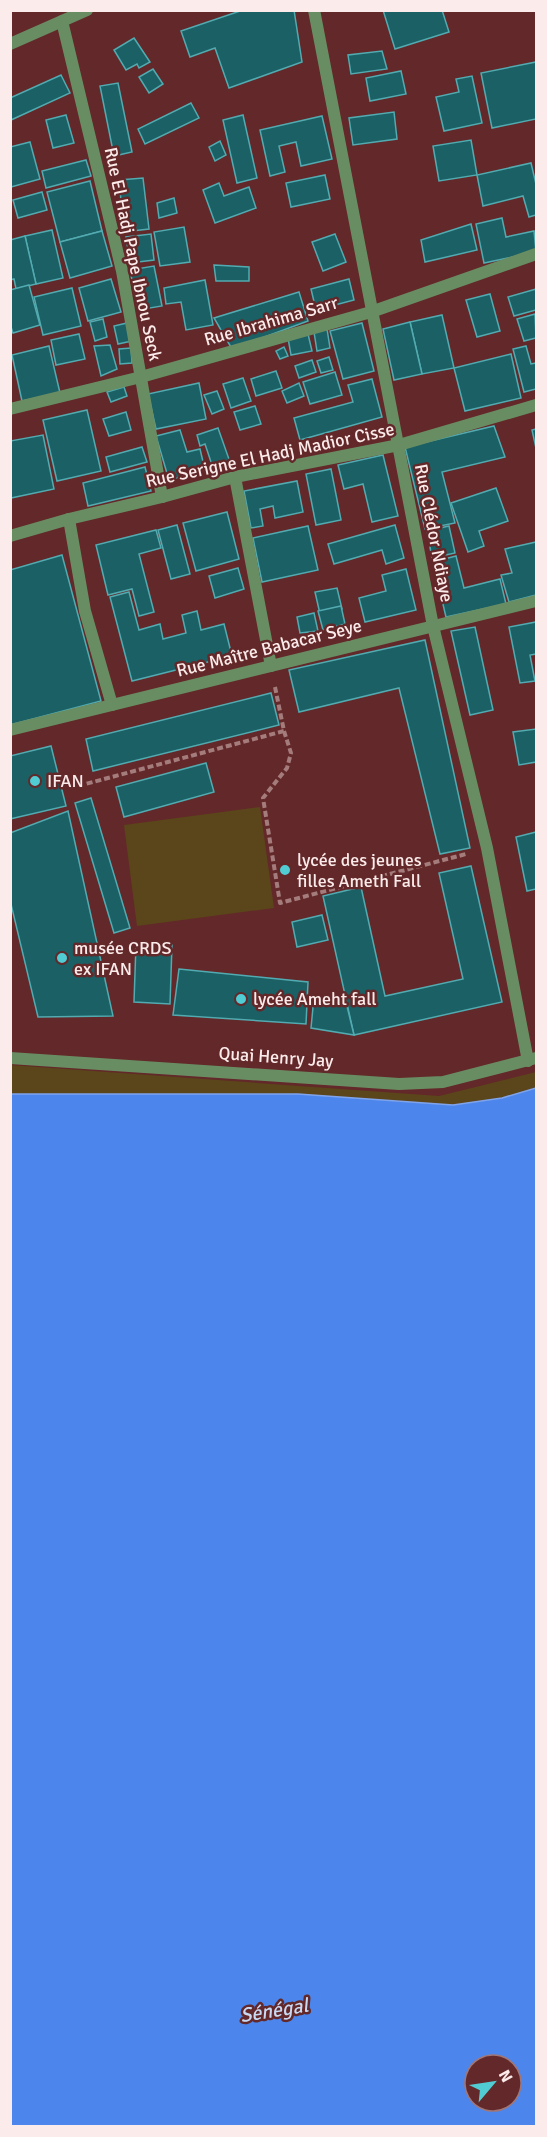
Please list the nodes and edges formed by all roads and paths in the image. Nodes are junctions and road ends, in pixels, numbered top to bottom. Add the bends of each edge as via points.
1 (87, 10) edge
2 (314, 10) edge
3 (62, 21) junction
4 (10, 44) edge
5 (537, 254) edge
6 (371, 312) junction
7 (141, 377) junction
8 (537, 405) edge
9 (10, 409) edge
10 (399, 446) junction
11 (236, 477) junction
12 (162, 497) junction
13 (69, 519) junction
14 (10, 536) edge
15 (537, 602) edge
16 (433, 626) junction
17 (271, 666) junction
18 (112, 705) junction
19 (10, 730) edge
20 (284, 731) junction
21 (78, 786) dead end
22 (487, 848) junction
23 (10, 1058) edge
24 (532, 1059) edge

1 - 3 street
2 - 6 street, Rue Clédor Ndiaye
3 - 4 street
3 - 7 street, Rue El Hadj Pape Ibnou Seck via 122,271
5 - 6 street, Rue Ibrahima Sarr
6 - 7 street, Rue Ibrahima Sarr
6 - 10 street, Rue Clédor Ndiaye
7 - 9 street, Rue Ibrahima Sarr
7 - 12 street, Rue El Hadj Pape Ibnou Seck
8 - 10 street, Rue Serigne El Hadj Madior Cisse
10 - 11 street, Rue Serigne El Hadj Madior Cisse
10 - 16 street, Rue Clédor Ndiaye
11 - 12 street, Rue Serigne El Hadj Madior Cisse
11 - 17 street
12 - 13 street, Rue Serigne El Hadj Madior Cisse
13 - 14 street, Rue Serigne El Hadj Madior Cisse
13 - 18 street via 85,611
15 - 16 street, Rue Maître Babacar Seye
16 - 17 street, Rue Maître Babacar Seye
16 - 22 street, Rue Clédor Ndiaye
17 - 18 street, Rue Maître Babacar Seye
17 - 20 path
18 - 19 street, Rue Maître Babacar Seye
20 - 21 path
20 - 22 path via 291,753 287,768 262,798 280,903
22 - 24 street, Rue Clédor Ndiaye
23 - 24 street, Quai Henry Jay via 399,1084 443,1082

